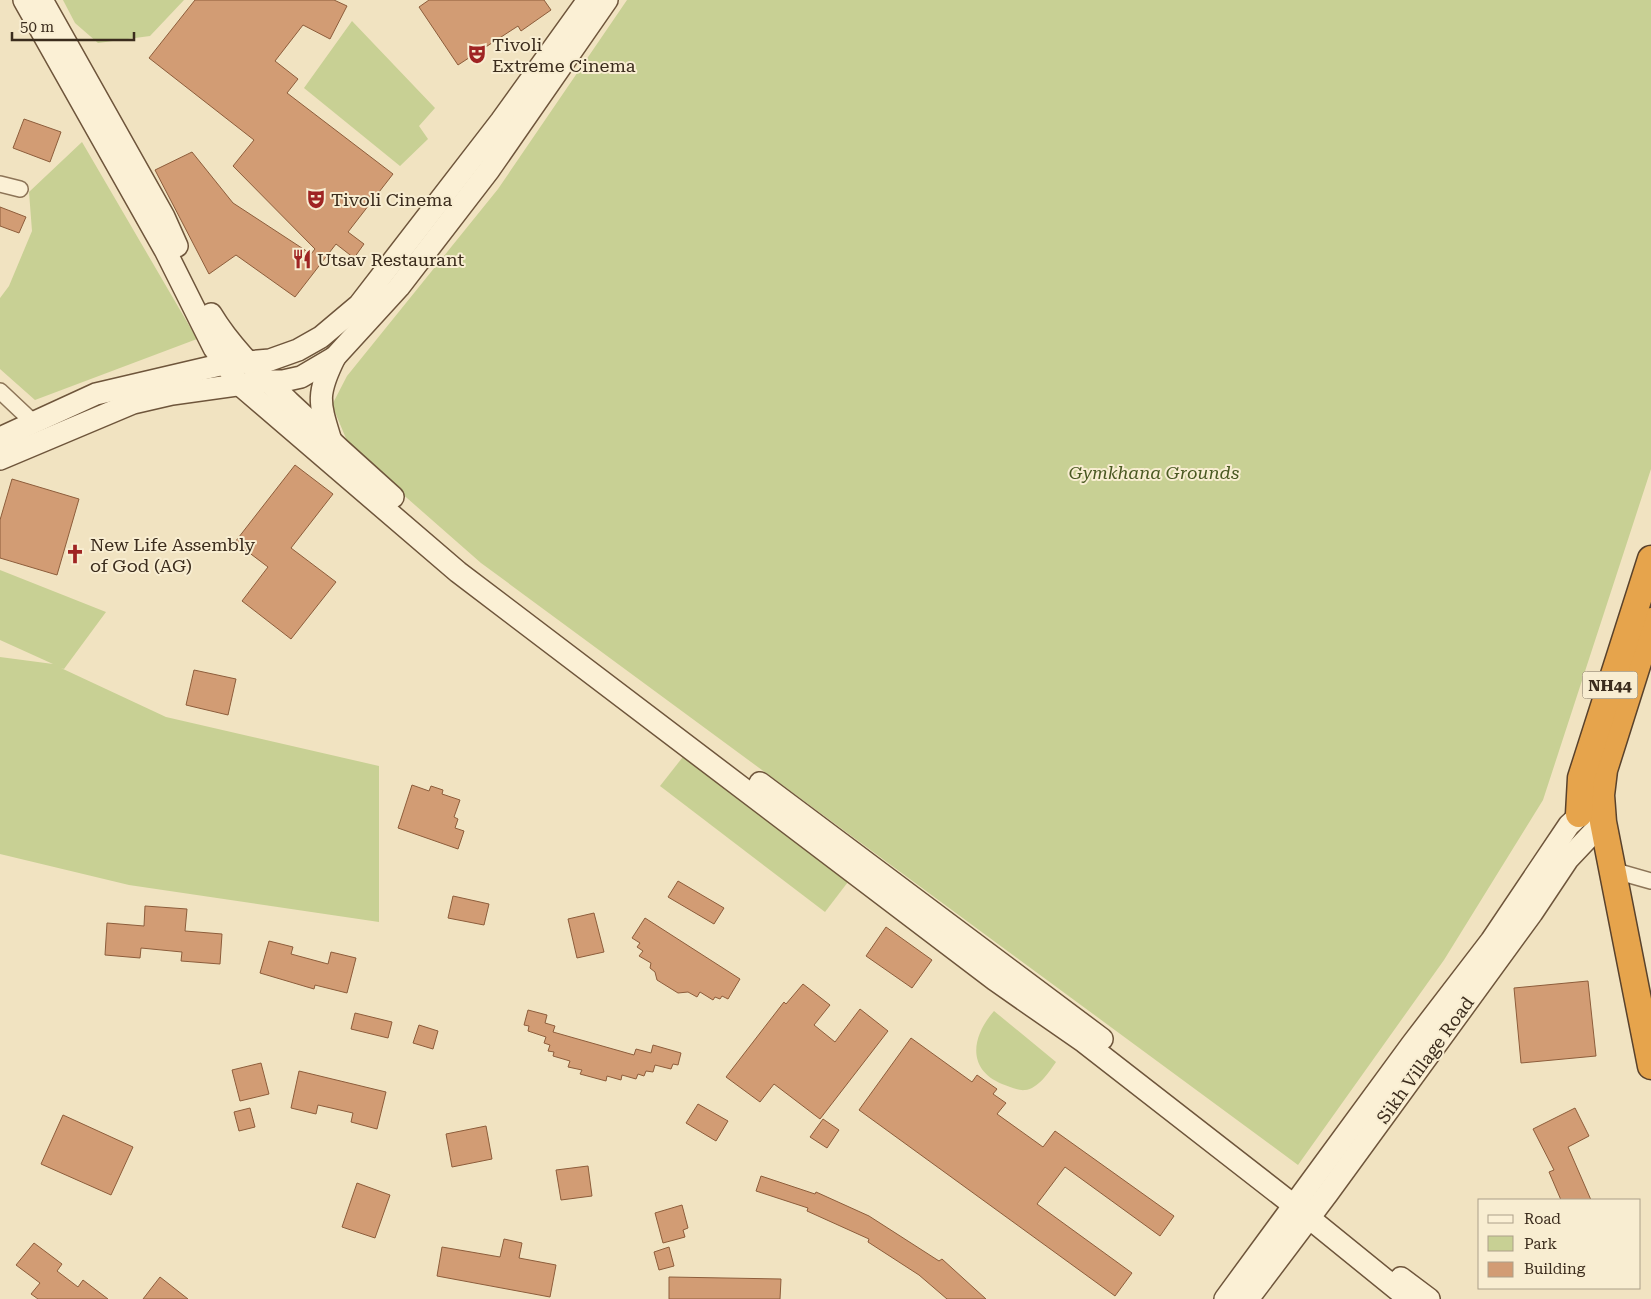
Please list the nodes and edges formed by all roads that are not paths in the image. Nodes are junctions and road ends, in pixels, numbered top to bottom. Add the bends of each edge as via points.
1 (24, 0) edge
2 (42, 0) edge
3 (588, 0) edge
4 (607, 0) edge
5 (0, 184) edge
6 (20, 189) dead end
7 (207, 335) junction
8 (336, 356) junction
9 (248, 362) junction
10 (224, 364) junction
11 (197, 370) junction
12 (266, 381) junction
13 (240, 385) junction
14 (0, 392) edge
15 (293, 418) junction
16 (34, 423) junction
17 (0, 438) edge
18 (332, 443) junction
19 (0, 459) edge
20 (1651, 559) edge
21 (1651, 621) edge
22 (1602, 810) junction
23 (1579, 814) junction
24 (1612, 870) junction
25 (1651, 881) edge
26 (1649, 1049) edge
27 (1305, 1207) junction
28 (1225, 1299) edge
29 (1248, 1299) edge
30 (1409, 1299) edge
31 (1429, 1299) edge

1 - 7 main road via 165,250
2 - 9 main road via 164,217 207,308 226,340
3 - 9 main road via 501,122 358,304 321,337 298,350 270,360
4 - 8 main road via 483,177 399,286
5 - 6 street
7 - 10 main road
7 - 11 main road via 204,355
8 - 12 main road via 301,376
8 - 18 main road via 323,381 320,404
9 - 10 main road
9 - 12 main road
10 - 11 main road
10 - 13 main road
11 - 16 main road via 96,394
12 - 13 main road
12 - 15 main road
13 - 15 main road
13 - 19 main road via 133,403
14 - 16 street
15 - 18 main road
15 - 27 main road via 458,572 995,980 1084,1042
16 - 17 main road
18 - 27 main road via 476,571 1093,1031
20 - 23 highway, NH44 via 1581,778
21 - 22 highway, NH44 via 1604,770
22 - 23 main road
22 - 24 highway, NH44
22 - 27 main road, Sikh Village Road via 1532,913
23 - 27 main road
24 - 25 street
24 - 26 highway, NH44
27 - 28 main road, Sikh Village Road
27 - 29 main road, Sikh Village Road
27 - 30 main road
27 - 31 main road

